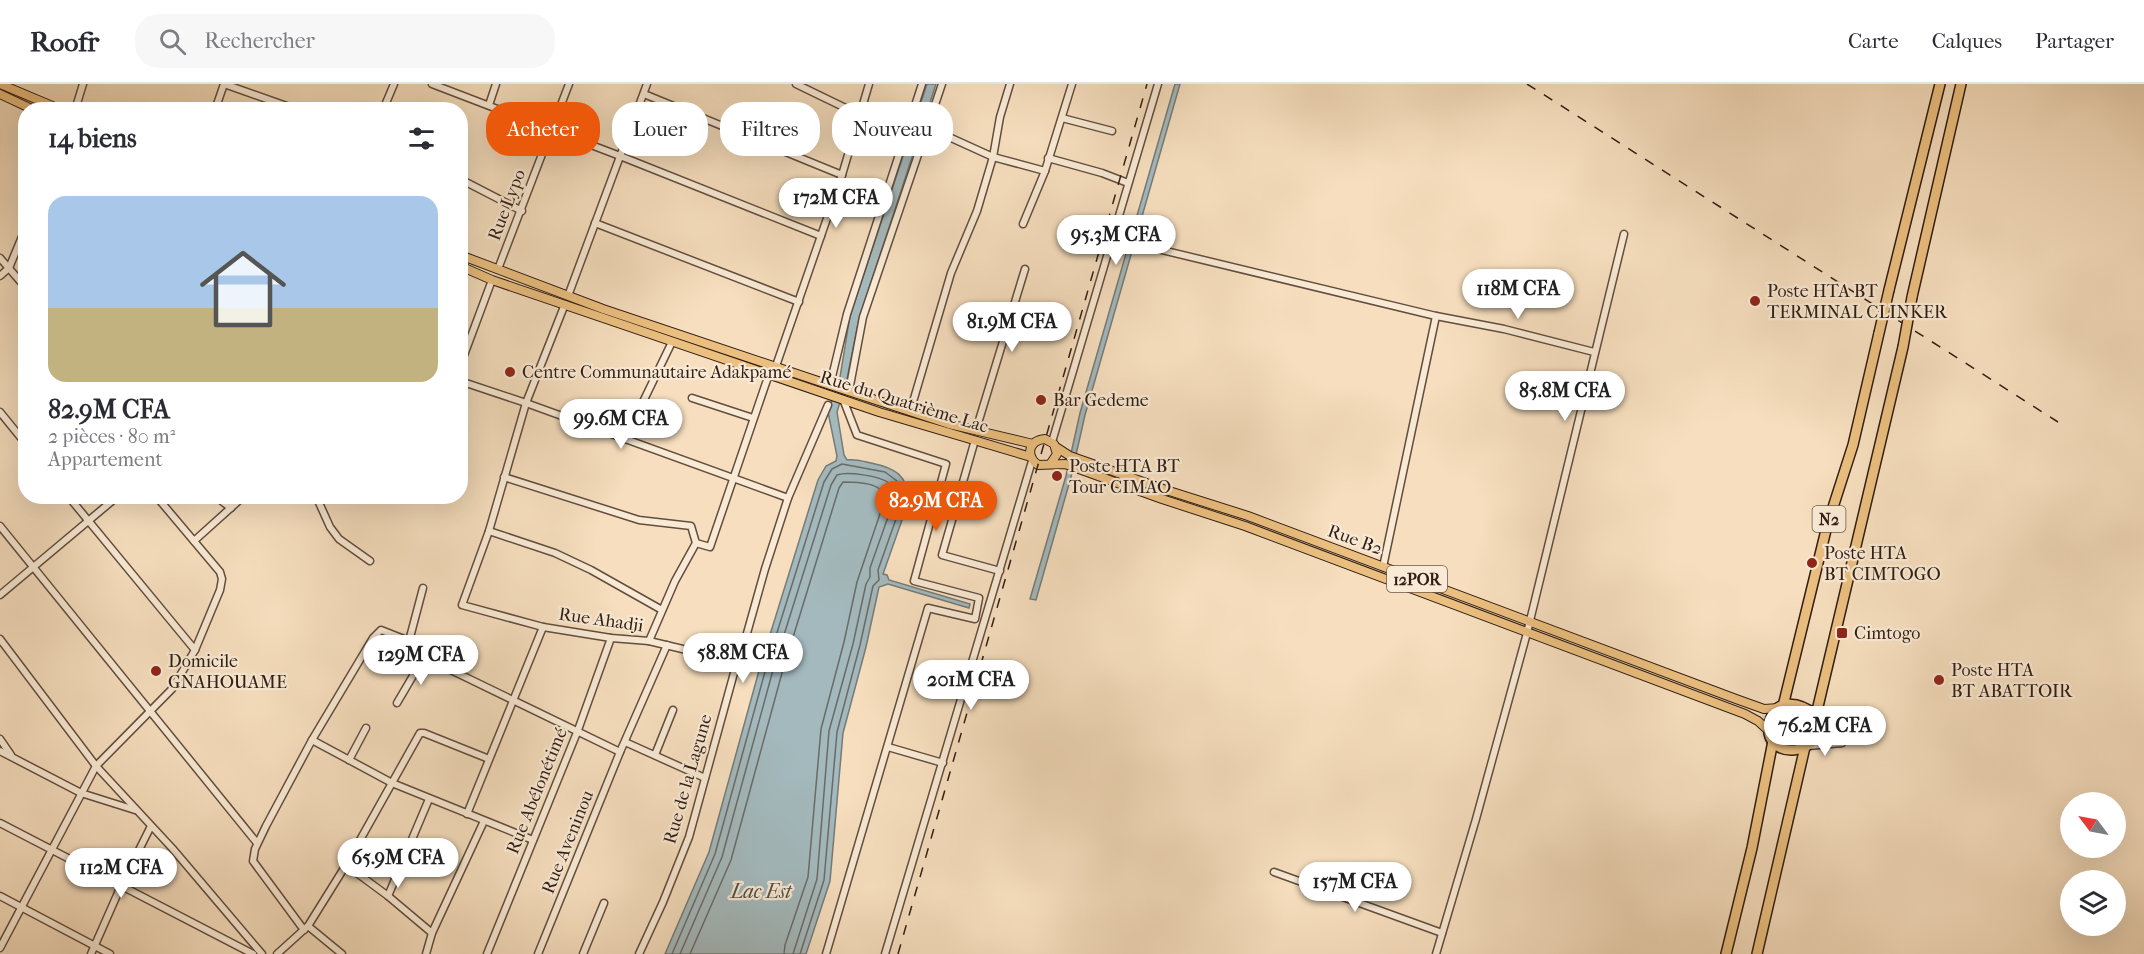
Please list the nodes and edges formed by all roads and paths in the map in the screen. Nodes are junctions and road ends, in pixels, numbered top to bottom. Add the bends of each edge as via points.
1 (83, 84) edge
2 (224, 84) edge
3 (394, 84) edge
4 (432, 84) edge
5 (496, 84) edge
6 (569, 84) edge
7 (647, 84) edge
8 (796, 84) edge
9 (869, 84) edge
10 (922, 84) edge
11 (942, 84) edge
12 (1009, 84) edge
13 (1072, 84) edge
14 (1158, 84) edge
15 (1940, 84) edge
16 (1961, 84) edge
17 (5, 85) edge
18 (644, 93) junction
19 (0, 95) edge
20 (44, 102) edge
21 (77, 102) edge
22 (218, 102) edge
23 (275, 102) edge
24 (386, 102) edge
25 (490, 102) edge
26 (562, 102) edge
27 (641, 102) edge
28 (833, 102) edge
29 (864, 102) edge
30 (936, 102) edge
31 (18, 103) edge
32 (486, 104) edge
33 (1062, 118) junction
34 (1112, 131) dead end
35 (953, 139) edge
36 (541, 156) edge
37 (620, 156) joint
38 (848, 156) edge
39 (917, 156) edge
40 (993, 157) junction
41 (1048, 158) junction
42 (1045, 171) junction
43 (842, 175) junction
44 (468, 183) edge
45 (1128, 183) junction
46 (522, 211) junction
47 (595, 224) junction
48 (1023, 224) dead end
49 (1624, 234) dead end
50 (821, 236) junction
51 (1112, 238) junction
52 (18, 246) edge
53 (0, 258) edge
54 (468, 258) edge
55 (9, 268) junction
56 (1025, 269) dead end
57 (468, 270) edge
58 (498, 270) junction
59 (0, 276) edge
60 (18, 279) edge
61 (492, 280) junction
62 (568, 296) junction
63 (799, 302) junction
64 (565, 304) junction
65 (602, 313) junction
66 (1436, 316) junction
67 (672, 342) junction
68 (468, 344) edge
69 (1594, 351) junction
70 (776, 366) junction
71 (769, 374) junction
72 (468, 384) edge
73 (830, 385) junction
74 (849, 391) junction
75 (692, 398) dead end
76 (843, 399) junction
77 (526, 403) junction
78 (828, 405) dead end
79 (0, 412) edge
80 (910, 412) junction
81 (753, 418) junction
82 (976, 430) junction
83 (18, 434) edge
84 (625, 439) junction
85 (975, 440) junction
86 (1033, 444) junction
87 (1054, 444) junction
88 (1031, 459) junction
89 (1051, 463) junction
90 (504, 477) junction
91 (733, 479) junction
92 (788, 498) junction
93 (74, 504) edge
94 (108, 504) edge
95 (163, 504) edge
96 (226, 504) edge
97 (235, 504) edge
98 (320, 504) edge
99 (231, 508) junction
100 (88, 522) junction
101 (0, 526) edge
102 (489, 531) junction
103 (194, 541) junction
104 (696, 543) junction
105 (370, 561) dead end
106 (34, 567) junction
107 (1383, 567) junction
108 (1000, 571) junction
109 (423, 588) dead end
110 (0, 595) edge
111 (662, 610) junction
112 (1530, 621) junction
113 (543, 627) junction
114 (1527, 633) junction
115 (611, 638) junction
116 (0, 639) edge
117 (409, 641) junction
118 (649, 641) junction
119 (667, 645) junction
120 (195, 650) junction
121 (424, 657) junction
122 (736, 662) junction
123 (513, 701) junction
124 (397, 703) dead end
125 (1781, 707) junction
126 (674, 710) dead end
127 (151, 712) junction
128 (1816, 719) junction
129 (366, 728) dead end
130 (578, 730) junction
131 (1769, 731) junction
132 (0, 739) edge
133 (312, 740) junction
134 (1773, 741) junction
135 (625, 742) junction
136 (1806, 746) junction
137 (888, 747) junction
138 (0, 751) edge
139 (620, 752) junction
140 (12, 755) junction
141 (655, 755) junction
142 (489, 759) junction
143 (349, 760) junction
144 (943, 763) junction
145 (96, 766) junction
146 (705, 778) junction
147 (392, 783) junction
148 (81, 793) junction
149 (429, 799) junction
150 (136, 810) junction
151 (467, 814) junction
152 (484, 821) junction
153 (0, 823) edge
154 (151, 826) junction
155 (532, 840) junction
156 (257, 843) junction
157 (52, 850) junction
158 (346, 865) junction
159 (1274, 872) dead end
160 (121, 886) junction
161 (0, 896) edge
162 (388, 896) junction
163 (604, 903) dead end
164 (21, 907) junction
165 (306, 928) junction
166 (432, 933) junction
167 (1442, 933) junction
168 (95, 946) junction
169 (0, 948) edge
170 (91, 954) edge
171 (110, 954) edge
172 (253, 954) edge
173 (262, 954) edge
174 (277, 954) edge
175 (342, 954) edge
176 (426, 954) edge
177 (487, 954) edge
178 (538, 954) edge
179 (583, 954) edge
180 (639, 954) edge
181 (826, 954) edge
182 (885, 954) edge
183 (1436, 954) edge
184 (1726, 954) edge
185 (1757, 954) edge

1 - 21 street
2 - 22 street
2 - 23 street
3 - 24 street
4 - 32 street
5 - 25 street
6 - 26 street, Rue Lypo
7 - 18 street
8 - 28 street
9 - 29 street
10 - 73 street via 847,314
11 - 30 street
12 - 40 street
13 - 33 street
14 - 45 street
15 - 125 highway, N2, bridge via 1853,446 1827,526
16 - 128 highway, N2, bridge
17 - 20 main road
18 - 27 street
18 - 43 street
19 - 31 main road
33 - 34 street
33 - 41 street
35 - 40 street
36 - 46 street, Rue Lypo
37 - 47 street
37 - 50 street
38 - 43 street
39 - 74 street via 863,317
40 - 42 street
40 - 80 street via 977,211 951,273
41 - 42 street
41 - 45 street
42 - 48 street
43 - 50 street
44 - 46 street
45 - 51 street
46 - 58 street, Rue Lypo
47 - 62 street
47 - 63 street
49 - 69 street
50 - 63 street
51 - 66 street
51 - 87 street
52 - 55 street
53 - 55 street
54 - 58 main road
55 - 59 street
55 - 60 street
56 - 82 street
57 - 61 main road, Rue du Quatrième Lac
58 - 62 main road
61 - 64 main road, Rue du Quatrième Lac
61 - 68 street
62 - 65 main road
63 - 70 street
64 - 65 main road, Rue du Quatrième Lac
64 - 77 street
65 - 67 main road, Rue du Quatrième Lac
65 - 70 main road, Rue du Quatrième Lac
66 - 69 street
66 - 107 street
67 - 71 main road, Rue du Quatrième Lac
67 - 84 street
69 - 112 street
70 - 73 main road, Rue du Quatrième Lac
71 - 76 main road, Rue du Quatrième Lac
71 - 81 street
72 - 77 street
73 - 74 main road, Rue du Quatrième Lac
74 - 80 main road, Rue du Quatrième Lac
75 - 81 street
76 - 85 main road, Rue du Quatrième Lac
76 - 137 street via 858,435 946,464 914,581 979,598 975,619 928,608
77 - 84 street
77 - 90 street
78 - 92 street, Rue de la Lagune
79 - 83 street
80 - 82 main road, Rue du Quatrième Lac
81 - 91 street
82 - 86 main road, Rue du Quatrième Lac
84 - 91 street
85 - 88 main road, Rue du Quatrième Lac
85 - 108 street via 942,555
86 - 87 main road via 1042,439
86 - 88 main road
87 - 89 main road via 1056,458
87 - 107 main road, Rue B2 / 12POR via 1070,456
88 - 89 main road via 1041,466
88 - 108 street
89 - 114 main road, Rue B2 / 12POR via 1065,464 1245,526
90 - 102 street
90 - 104 street via 639,520 691,526
91 - 92 street
91 - 104 street via 710,547
92 - 122 street, Rue de la Lagune
93 - 100 street
94 - 100 street
95 - 103 street
96 - 99 street
97 - 99 street
98 - 105 street via 339,538
99 - 103 street
100 - 106 street
100 - 120 street
101 - 106 street
102 - 111 street via 573,562
102 - 113 street, Rue Ahadji via 462,605
103 - 120 street via 222,579
104 - 111 street
106 - 110 street
106 - 127 street
107 - 112 main road, Rue B2 / 12POR
108 - 144 street
109 - 117 street
111 - 118 street
112 - 114 street
112 - 125 main road, Rue B2 / 12POR via 1743,702 1764,709
113 - 115 street, Rue Ahadji
113 - 123 street
114 - 131 main road, Rue B2 / 12POR via 1745,714
114 - 167 street
115 - 118 street, Rue Ahadji
115 - 130 street, Rue Abélonétimé
116 - 145 street
117 - 121 street
117 - 133 street via 381,630 373,638
118 - 119 street, Rue Ahadji
119 - 122 street, Rue Ahadji
119 - 135 street, Rue Aveninou
120 - 127 street via 172,689
121 - 123 street
121 - 124 street
122 - 146 street, Rue de la Lagune
123 - 130 street
123 - 142 street
125 - 128 highway via 1802,705
125 - 131 highway, N2 via 1772,717
126 - 141 street
127 - 145 street
127 - 156 street
128 - 136 highway, N2 via 1815,734
128 - 136 street via 1842,743
129 - 143 street
130 - 139 street
130 - 155 street, Rue Abélonétimé
131 - 134 highway
132 - 140 street
133 - 143 street
133 - 156 street
134 - 136 highway via 1787,750
134 - 184 highway
135 - 139 street, Rue Aveninou
135 - 141 street
136 - 185 highway, N2
137 - 144 street
137 - 181 street
138 - 140 street
139 - 178 street, Rue Aveninou
140 - 148 street
141 - 146 street
142 - 147 street via 420,733
142 - 151 street
143 - 147 street
144 - 182 street
145 - 148 street
145 - 150 street
146 - 180 street, Rue de la Lagune via 689,837
147 - 149 street
147 - 158 street
148 - 150 street
148 - 157 street
149 - 151 street
149 - 162 street
150 - 154 street
151 - 152 street
152 - 155 street
152 - 166 street
153 - 157 street
154 - 160 street
154 - 173 street
155 - 177 street, Rue Abélonétimé
156 - 165 street via 253,861
157 - 160 street
157 - 164 street
158 - 162 street
158 - 165 street
159 - 167 street
160 - 168 street
160 - 172 street
161 - 164 street
162 - 166 street
163 - 179 street
164 - 168 street
164 - 169 street
165 - 174 street
165 - 175 street
166 - 176 street
167 - 183 street
168 - 170 street
168 - 171 street

